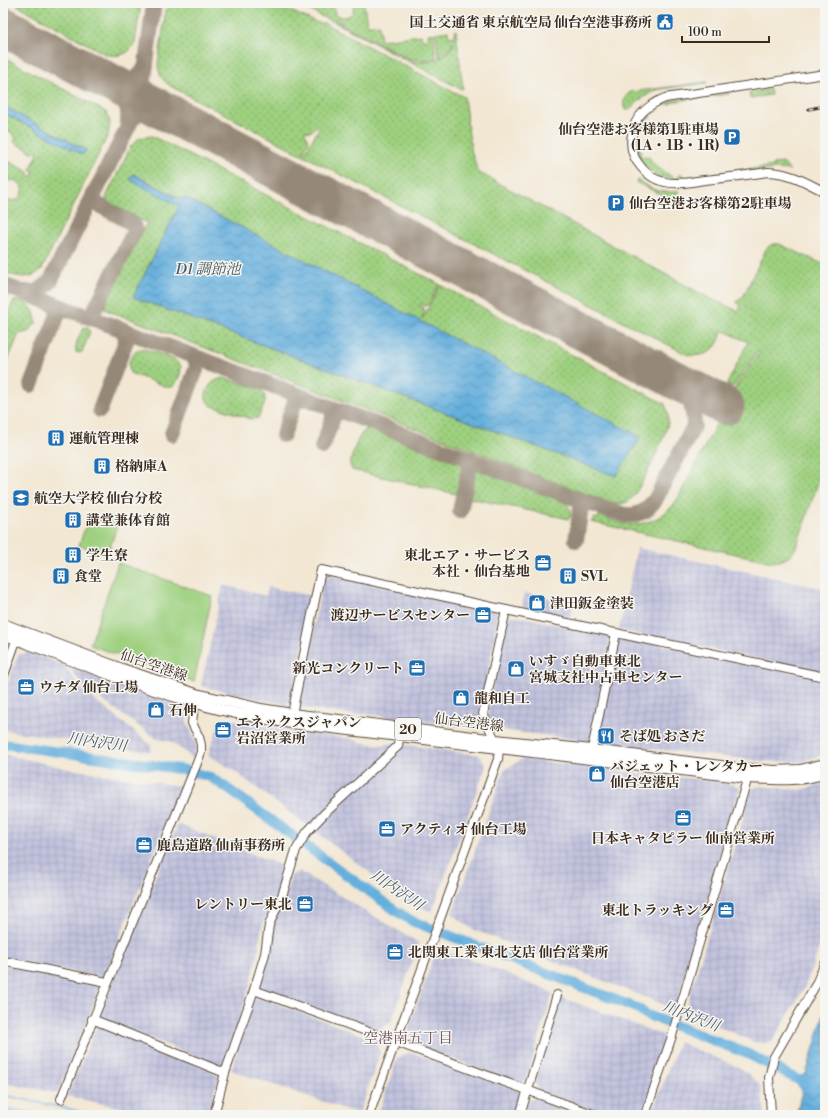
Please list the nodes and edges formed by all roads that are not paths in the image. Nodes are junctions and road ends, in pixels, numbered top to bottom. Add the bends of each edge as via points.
1 (825, 74) edge
2 (825, 192) edge
3 (506, 610) junction
4 (3, 624) edge
5 (616, 633) junction
6 (3, 634) edge
7 (18, 635) junction
8 (825, 676) edge
9 (3, 678) edge
10 (195, 698) junction
11 (292, 714) junction
12 (400, 732) junction
13 (498, 744) junction
14 (591, 754) junction
15 (825, 764) edge
16 (749, 773) junction
17 (825, 773) edge
18 (3, 961) edge
19 (825, 964) edge
20 (108, 982) junction
21 (254, 990) junction
22 (556, 995) dead end
23 (92, 1019) junction
24 (394, 1041) junction
25 (225, 1073) junction
26 (527, 1090) junction
27 (61, 1099) dead end
28 (214, 1115) edge
29 (368, 1115) edge
30 (520, 1115) edge
31 (595, 1115) edge
32 (646, 1115) edge
33 (771, 1115) edge

1 - 2 street via 665,98 653,103 640,115 633,128 631,143 633,153 642,169 664,182 687,182 778,172 791,175
3 - 5 street
3 - 11 street via 322,570
3 - 13 street via 483,714
4 - 7 main road, 仙台空港線 / 20
5 - 8 street
5 - 14 street
6 - 7 main road, 仙台空港線 / 20
7 - 9 street
7 - 10 main road, 仙台空港線 / 20 via 122,669
10 - 11 main road, 仙台空港線 / 20
10 - 12 main road, 仙台空港線 / 20 via 259,718 291,724
10 - 20 street via 192,723 200,737 201,745 197,763
11 - 12 main road, 仙台空港線 / 20
12 - 13 main road, 仙台空港線 / 20
12 - 21 street via 398,746 324,814 296,850 283,893 269,924 265,954
13 - 14 main road, 仙台空港線 / 20
13 - 24 street via 498,759
14 - 16 main road, 仙台空港線 / 20
15 - 16 main road, 仙台空港線 / 20 via 800,770
16 - 17 main road, 仙台空港線 / 20 via 797,779
16 - 32 street
18 - 20 street
19 - 33 street via 774,1057 769,1078
20 - 23 street
21 - 24 street
21 - 25 street
22 - 26 street
23 - 25 street
23 - 27 street
24 - 26 street
24 - 29 street
25 - 28 street
26 - 30 street
26 - 31 street

